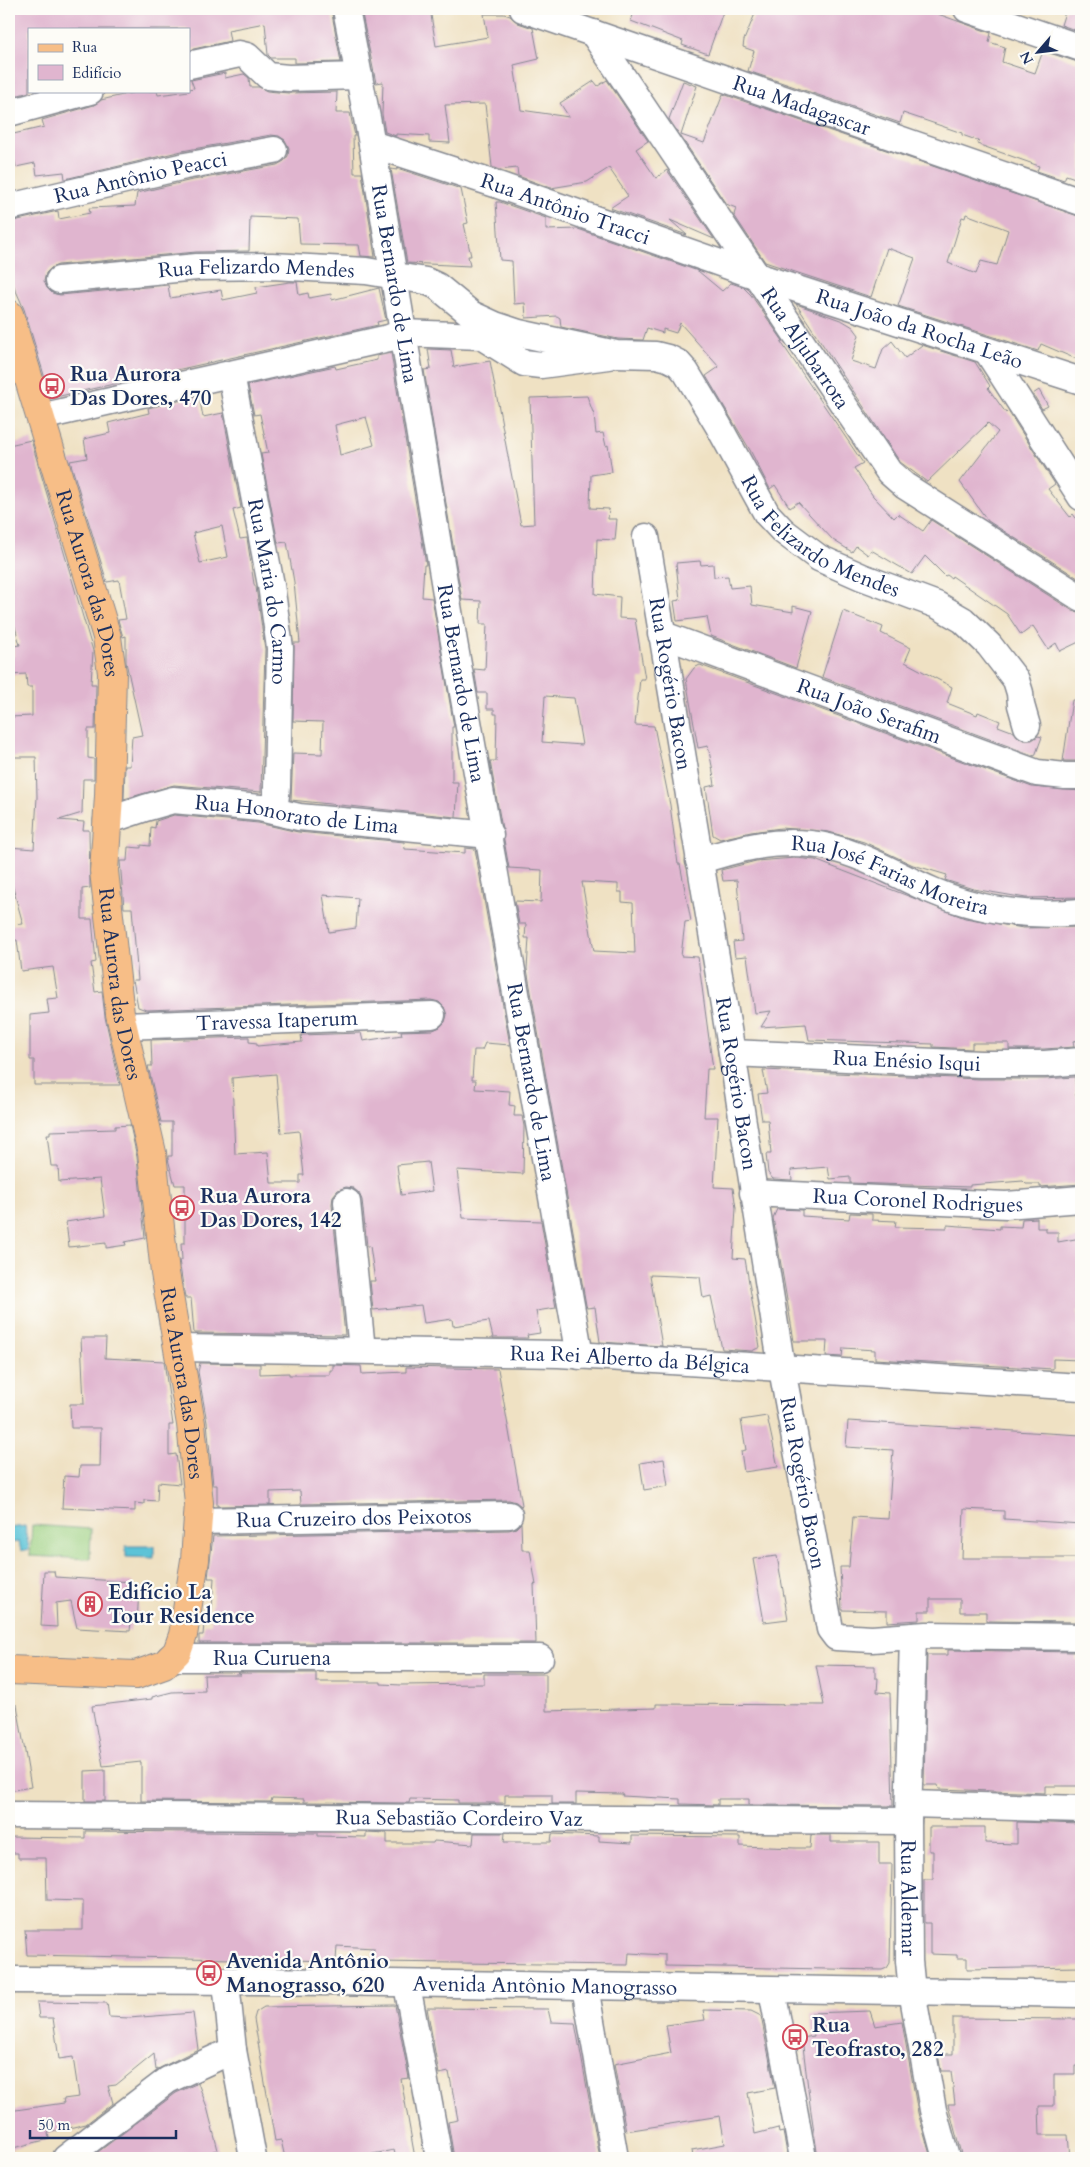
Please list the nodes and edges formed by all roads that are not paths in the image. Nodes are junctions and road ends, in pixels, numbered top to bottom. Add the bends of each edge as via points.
1 (346, 9) edge
2 (522, 9) edge
3 (967, 9) edge
4 (593, 33) junction
5 (1081, 48) edge
6 (190, 65) edge
7 (359, 76) junction
8 (86, 92) edge
9 (9, 113) edge
10 (372, 144) junction
11 (274, 150) dead end
12 (1081, 202) edge
13 (9, 207) edge
14 (393, 276) junction
15 (757, 276) junction
16 (59, 280) dead end
17 (9, 314) edge
18 (402, 333) junction
19 (987, 351) junction
20 (616, 354) junction
21 (231, 374) junction
22 (1081, 382) edge
23 (40, 417) junction
24 (1081, 497) edge
25 (646, 537) dead end
26 (1081, 598) edge
27 (662, 634) junction
28 (1027, 726) dead end
29 (1081, 776) edge
30 (274, 811) junction
31 (107, 821) junction
32 (490, 835) junction
33 (699, 861) junction
34 (1081, 912) edge
35 (432, 1015) dead end
36 (123, 1026) junction
37 (732, 1053) junction
38 (1081, 1061) edge
39 (753, 1193) junction
40 (1081, 1199) edge
41 (347, 1202) dead end
42 (178, 1348) junction
43 (362, 1350) junction
44 (580, 1356) junction
45 (782, 1369) junction
46 (1081, 1387) edge
47 (509, 1516) dead end
48 (198, 1521) junction
49 (913, 1636) junction
50 (1081, 1637) edge
51 (170, 1658) junction
52 (540, 1658) dead end
53 (9, 1670) edge
54 (1081, 1809) edge
55 (909, 1813) junction
56 (9, 1815) edge
57 (9, 1980) edge
58 (226, 1982) junction
59 (408, 1985) junction
60 (585, 1987) junction
61 (772, 1990) junction
62 (912, 1991) junction
63 (1081, 1994) edge
64 (233, 2050) junction
65 (66, 2158) edge
66 (253, 2158) edge
67 (439, 2158) edge
68 (615, 2158) edge
69 (803, 2158) edge
70 (946, 2158) edge

1 - 7 street, Rua Bernardo de Lima
2 - 4 street, Rua Madagascar
3 - 5 street
4 - 12 street, Rua Madagascar
4 - 15 street, Rua Aljubarrota
6 - 7 street via 239,54 247,56 268,76
7 - 10 street, Rua Bernardo de Lima
8 - 9 street
10 - 14 street, Rua Bernardo de Lima
10 - 15 street, Rua Antônio Tracci
11 - 13 street, Rua Antônio Peacci via 185,166
14 - 16 street, Rua Felizardo Mendes via 325,268 197,266
14 - 18 street, Rua Bernardo de Lima
14 - 20 street, Rua Felizardo Mendes via 437,286 471,314 495,325
15 - 19 street, Rua João da Rocha Leão
15 - 26 street, Rua Aljubarrota via 897,480
17 - 23 main road, Rua Aurora das Dores
18 - 20 street, Rua Felizardo Mendes via 481,336 524,363 541,366
18 - 21 street, Rua Felizardo Mendes
18 - 32 street, Rua Bernardo de Lima
19 - 22 street, Rua João da Rocha Leão
19 - 24 street
20 - 28 street, Rua Felizardo Mendes via 656,355 678,363 718,425 767,514 799,545 862,578 937,605 977,632 1016,680
21 - 23 street, Rua Felizardo Mendes
21 - 30 street, Rua Maria do Carmo via 280,648
23 - 31 main road, Rua Aurora das Dores via 111,658
25 - 27 street, Rua Rogério Bacon
27 - 29 street, Rua João Serafim via 1037,773
27 - 33 street, Rua Rogério Bacon
30 - 31 street, Rua Honorato de Lima via 173,800
30 - 32 street, Rua Honorato de Lima via 299,817
31 - 36 main road, Rua Aurora das Dores via 104,871
32 - 44 street, Rua Bernardo de Lima
33 - 34 street, Rua José Farias Moreira via 736,849 766,844 810,844 857,856 955,899 1004,912 1053,915
33 - 37 street, Rua Rogério Bacon
35 - 36 street, Travessa Itaperum
36 - 42 main road, Rua Aurora das Dores via 152,1153
37 - 38 street, Rua Enésio Isqui via 980,1064
37 - 39 street, Rua Rogério Bacon
39 - 40 street, Rua Coronel Rodrigues via 1006,1205
39 - 45 street, Rua Rogério Bacon
41 - 43 street
42 - 43 street, Rua Rei Alberto da Bélgica
42 - 48 main road, Rua Aurora das Dores via 191,1424
43 - 44 street, Rua Rei Alberto da Bélgica
44 - 45 street, Rua Rei Alberto da Bélgica
45 - 46 street, Rua Rei Alberto da Bélgica
45 - 49 street, Rua Rogério Bacon via 832,1634 841,1638
47 - 48 street, Rua Cruzeiro dos Peixotos
48 - 51 main road, Rua Aurora das Dores via 196,1560 183,1635 177,1652
49 - 50 street
49 - 55 street, Rua Aldemar
51 - 52 street, Rua Curuena
51 - 53 main road via 164,1665 136,1675
54 - 55 street, Rua Sebastião Cordeiro Vaz
55 - 56 street, Rua Sebastião Cordeiro Vaz
55 - 62 street, Rua Aldemar
57 - 58 street, Avenida Antônio Manograsso
58 - 59 street, Avenida Antônio Manograsso
58 - 64 street
59 - 60 street, Avenida Antônio Manograsso
59 - 67 street
60 - 61 street, Avenida Antônio Manograsso
60 - 68 street
61 - 62 street, Avenida Antônio Manograsso
61 - 69 street
62 - 63 street, Avenida Antônio Manograsso
62 - 70 street, Rua Aldemar
64 - 65 street via 168,2080
64 - 66 street

